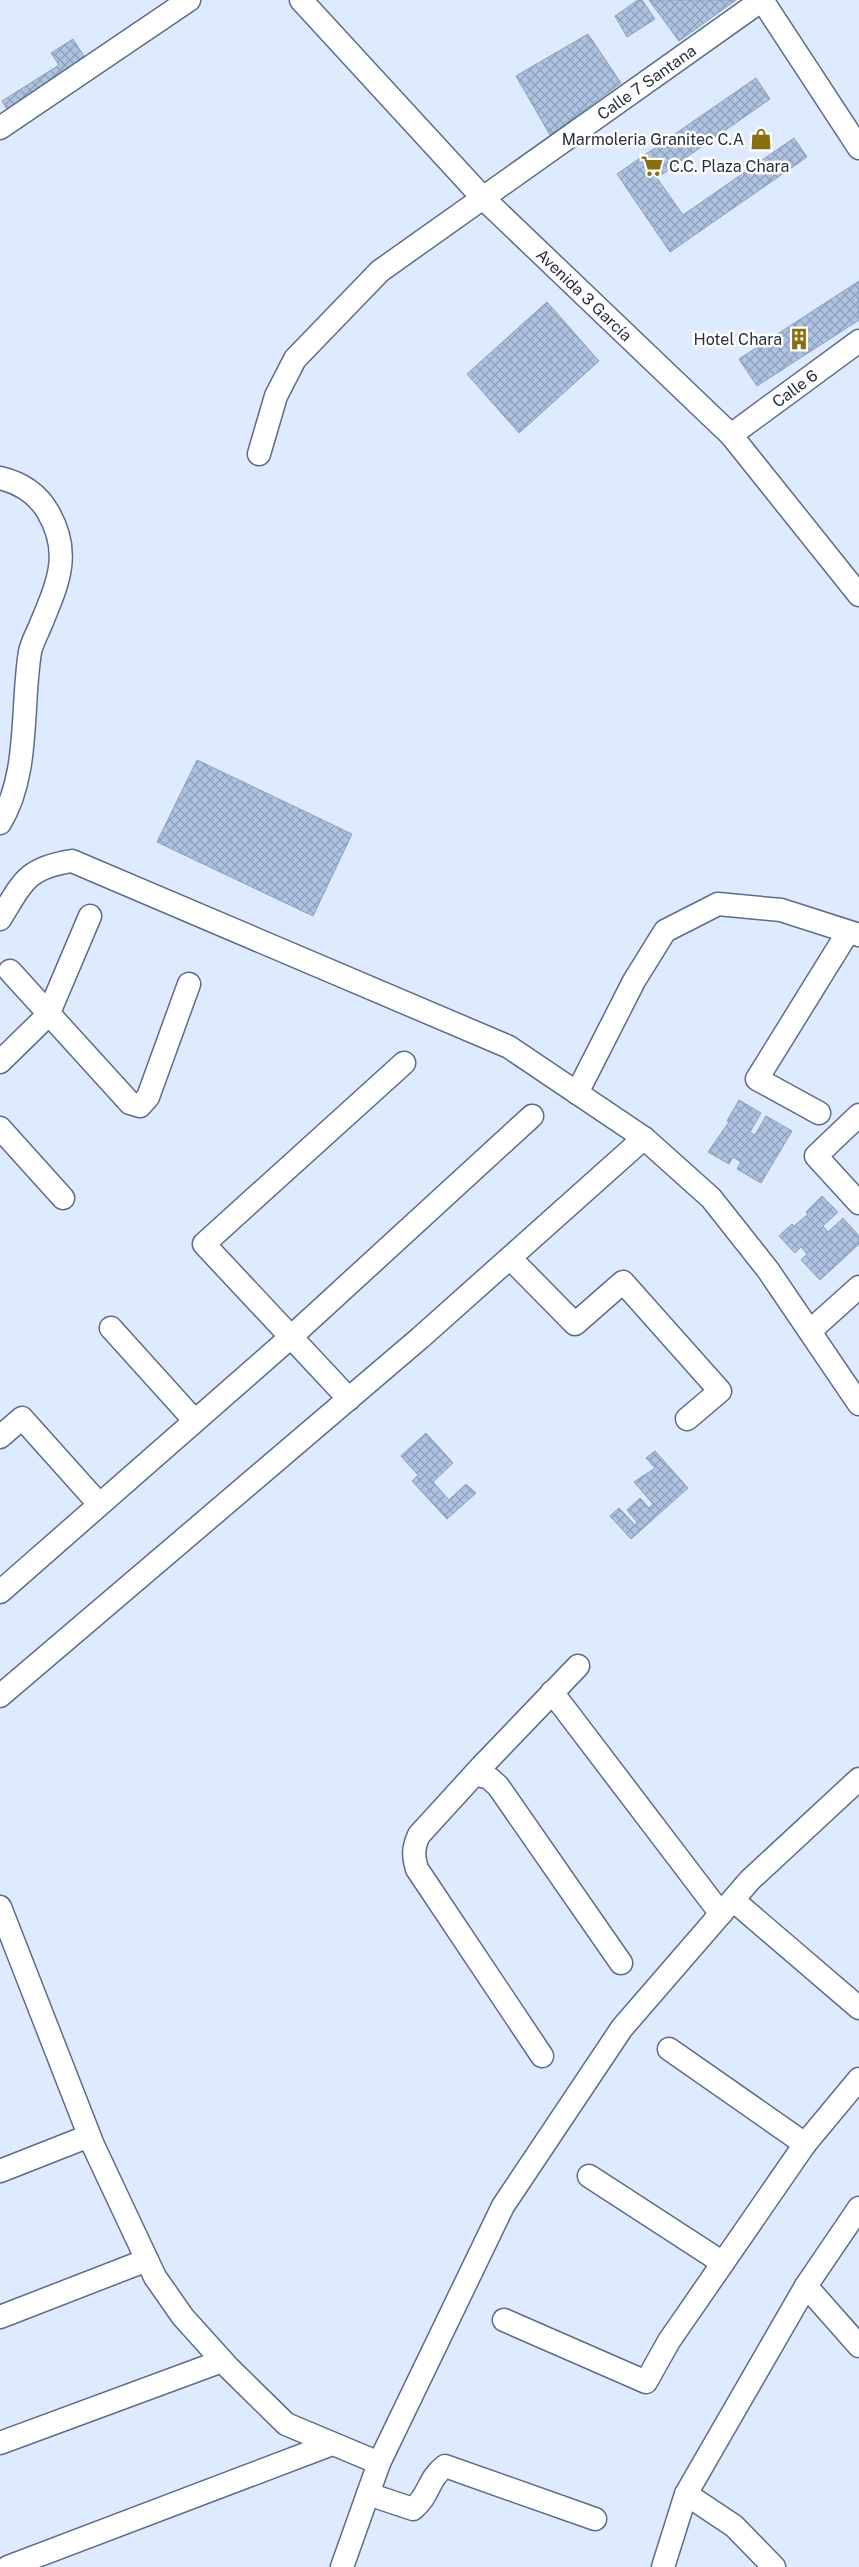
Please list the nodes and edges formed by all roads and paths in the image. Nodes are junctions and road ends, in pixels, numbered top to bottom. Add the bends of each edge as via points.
1 (189, 0) edge
2 (300, 0) edge
3 (762, 0) edge
4 (0, 128) edge
5 (859, 148) edge
6 (483, 198) junction
7 (859, 341) edge
8 (730, 435) junction
9 (259, 454) dead end
10 (0, 478) edge
11 (859, 595) edge
12 (0, 822) edge
13 (90, 916) dead end
14 (0, 919) edge
15 (854, 933) edge
16 (10, 970) dead end
17 (190, 984) dead end
18 (48, 1015) junction
19 (0, 1062) edge
20 (404, 1063) dead end
21 (577, 1093) junction
22 (819, 1113) dead end
23 (859, 1115) edge
24 (532, 1116) dead end
25 (0, 1128) edge
26 (644, 1138) junction
27 (63, 1198) dead end
28 (859, 1203) edge
29 (510, 1258) junction
30 (859, 1286) edge
31 (111, 1328) dead end
32 (810, 1331) junction
33 (292, 1336) junction
34 (349, 1399) junction
35 (859, 1404) edge
36 (687, 1419) dead end
37 (194, 1420) junction
38 (0, 1437) edge
39 (99, 1504) junction
40 (0, 1592) edge
41 (578, 1666) dead end
42 (552, 1692) junction
43 (0, 1696) edge
44 (475, 1774) junction
45 (859, 1778) edge
46 (727, 1907) junction
47 (0, 1908) edge
48 (621, 1963) dead end
49 (859, 2008) edge
50 (670, 2049) dead end
51 (542, 2056) dead end
52 (859, 2080) edge
53 (89, 2136) junction
54 (805, 2144) junction
55 (0, 2171) edge
56 (589, 2176) dead end
57 (859, 2208) edge
58 (148, 2260) junction
59 (722, 2263) junction
60 (806, 2286) junction
61 (0, 2317) edge
62 (504, 2320) dead end
63 (859, 2346) edge
64 (222, 2361) junction
65 (0, 2443) edge
66 (332, 2444) junction
67 (379, 2463) junction
68 (368, 2494) junction
69 (686, 2494) junction
70 (595, 2519) dead end
71 (8, 2567) edge
72 (342, 2567) edge
73 (663, 2567) edge
74 (774, 2567) edge

1 - 4 street
2 - 6 street, Avenida 3 García
3 - 5 street
3 - 6 street, Calle 7 Santana
6 - 8 street, Avenida 3 García
6 - 9 street, Calle 7 Santana via 380,271 295,360 276,396
7 - 8 street, Calle 6
8 - 11 street, Avenida 3 García
10 - 12 street via 21,485 43,503 56,527 62,558 57,586 30,650 24,732 11,805
13 - 18 street
14 - 21 street via 25,880 47,865 72,861 509,1047
15 - 21 street via 781,910 718,904 665,930 634,981
15 - 22 street via 757,1079
16 - 18 street
17 - 18 street via 148,1097 140,1106 130,1103
18 - 19 street
20 - 33 street via 204,1244
21 - 26 street
23 - 28 street via 816,1156
24 - 33 street
25 - 27 street
26 - 29 street
26 - 32 street via 711,1198 768,1270
29 - 34 street
29 - 36 street via 575,1324 624,1282 720,1391
30 - 32 street
31 - 37 street
32 - 35 street
33 - 34 street
33 - 37 street
34 - 43 street
37 - 39 street
38 - 39 street via 22,1418
39 - 40 street
41 - 42 street
42 - 44 street
42 - 46 street
44 - 48 street via 489,1778 498,1786
44 - 51 street via 419,1835 414,1858 417,1869
45 - 46 street via 750,1880
46 - 49 street
46 - 67 street via 622,2028 503,2206
47 - 53 street
50 - 54 street
52 - 54 street
53 - 55 street
53 - 58 street
54 - 59 street
56 - 59 street
57 - 60 street
58 - 61 street
58 - 64 street via 155,2277 182,2317
59 - 62 street via 669,2340 646,2382
60 - 63 street
60 - 69 street
64 - 65 street
64 - 66 street via 286,2424
66 - 67 street
66 - 71 street
67 - 68 street
68 - 70 street via 413,2508 423,2501 433,2476 445,2466
68 - 72 street
69 - 73 street
69 - 74 street via 734,2526

